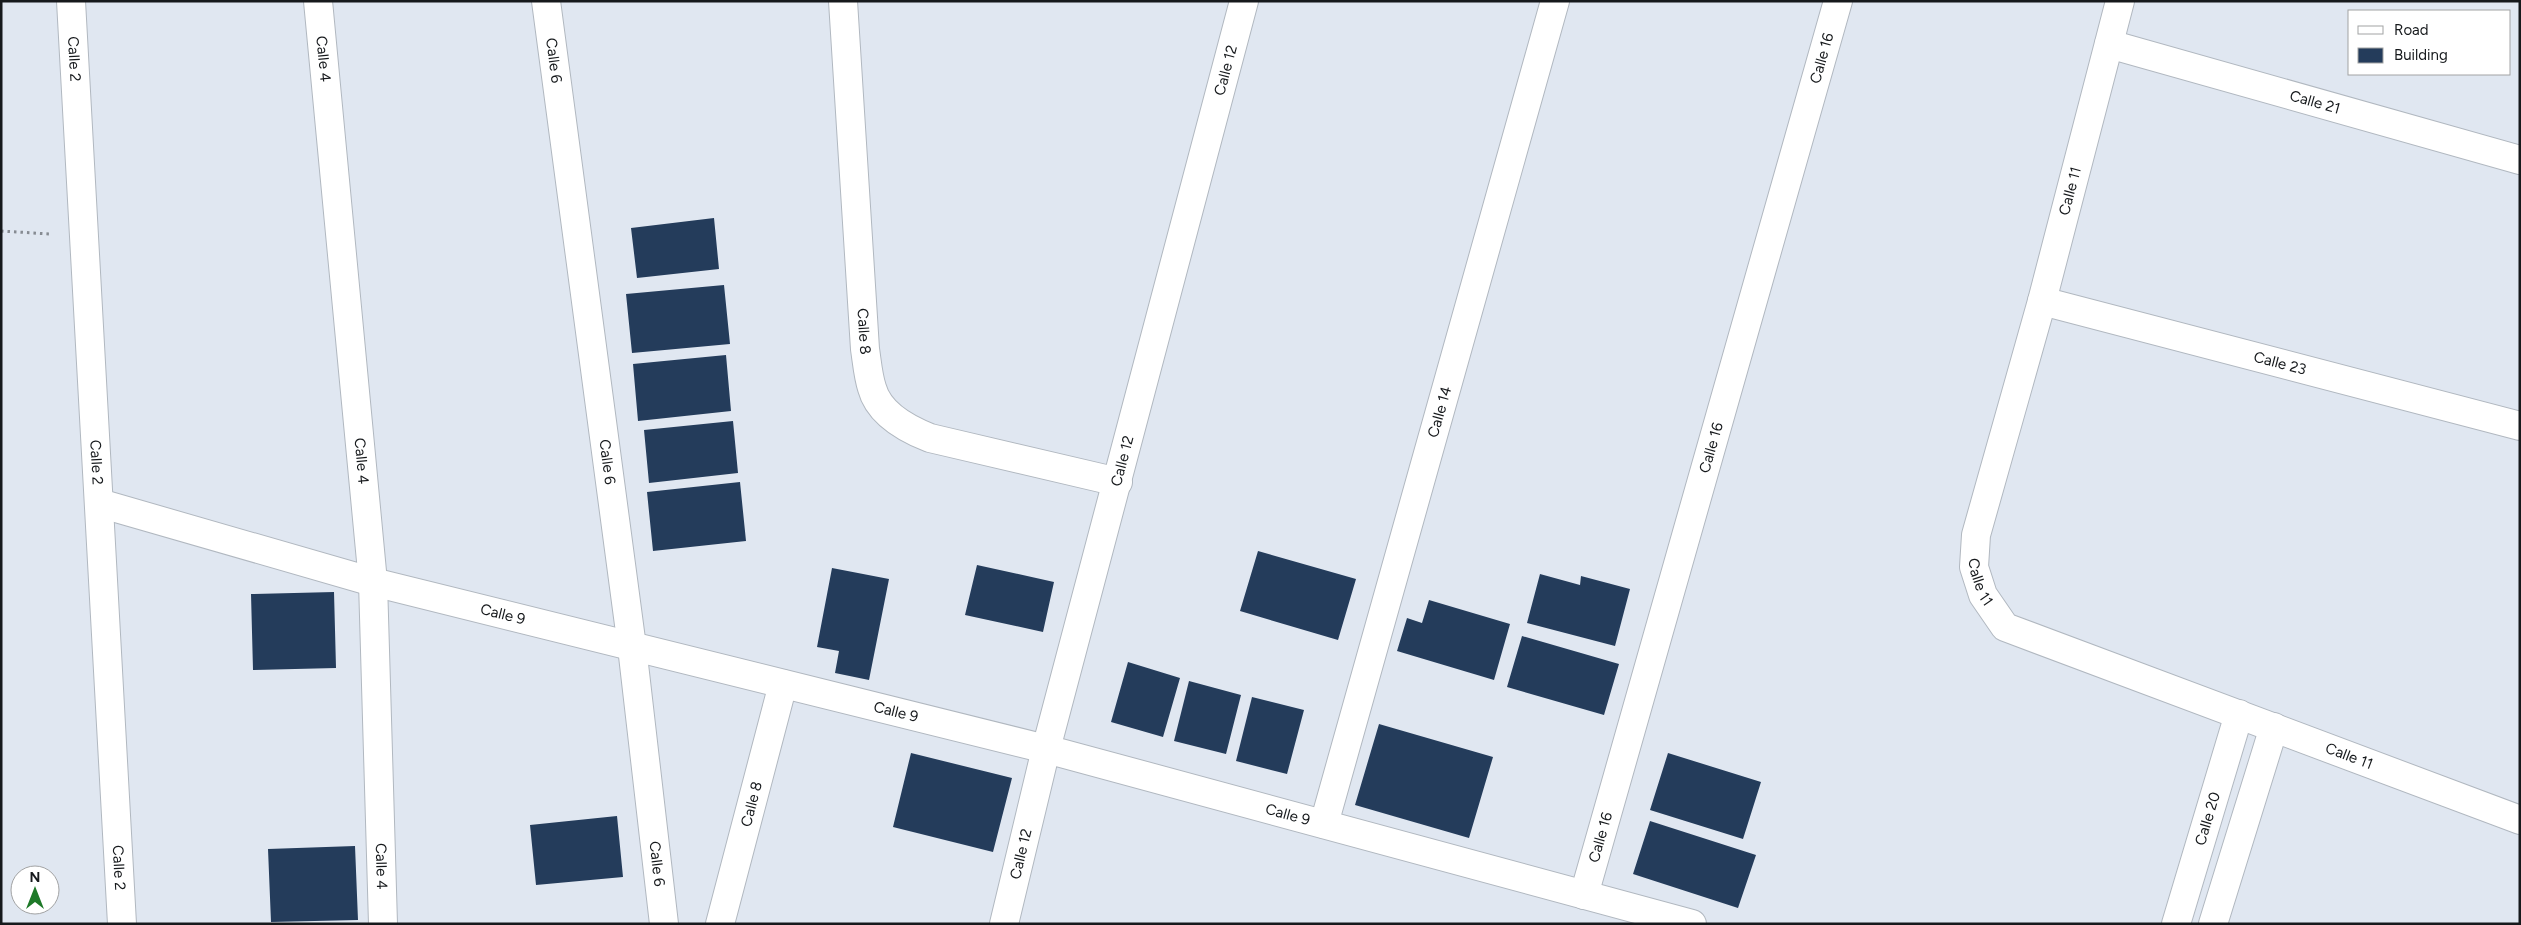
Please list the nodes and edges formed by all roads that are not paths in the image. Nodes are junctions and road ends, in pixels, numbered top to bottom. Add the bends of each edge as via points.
1 (70, 1) edge
2 (318, 1) edge
3 (546, 1) edge
4 (843, 1) edge
5 (1244, 1) edge
6 (1555, 1) edge
7 (1838, 1) edge
8 (2120, 1) edge
9 (2109, 44) junction
10 (2520, 160) edge
11 (2042, 302) junction
12 (2520, 426) edge
13 (1118, 482) junction
14 (99, 503) junction
15 (373, 582) junction
16 (632, 646) junction
17 (783, 684) junction
18 (2239, 714) junction
19 (2274, 727) junction
20 (1046, 749) junction
21 (2519, 818) edge
22 (1324, 824) junction
23 (1584, 895) junction
24 (122, 924) edge
25 (383, 924) edge
26 (664, 924) edge
27 (720, 924) edge
28 (1004, 924) edge
29 (1692, 924) edge
30 (2176, 924) edge
31 (2213, 924) edge

1 - 14 street, Calle 2
2 - 15 street, Calle 4
3 - 16 street, Calle 6
4 - 13 street, Calle 8 via 865,349 872,389 877,398 905,428 930,438
5 - 13 street, Calle 12
6 - 22 street, Calle 14
7 - 23 street, Calle 16
8 - 9 street, Calle 11
9 - 10 street, Calle 21
9 - 11 street, Calle 11
11 - 12 street, Calle 23
11 - 18 street, Calle 11 via 1976,535 1974,566 1983,595 2005,627
13 - 20 street, Calle 12
14 - 15 street, Calle 9
14 - 24 street, Calle 2
15 - 16 street, Calle 9
15 - 25 street, Calle 4
16 - 17 street, Calle 9
16 - 26 street, Calle 6
17 - 20 street, Calle 9
17 - 27 street, Calle 8
18 - 19 street, Calle 11
18 - 30 street, Calle 20
19 - 21 street, Calle 11
19 - 31 street
20 - 22 street, Calle 9
20 - 28 street, Calle 12
22 - 23 street, Calle 9
23 - 29 street, Calle 9

